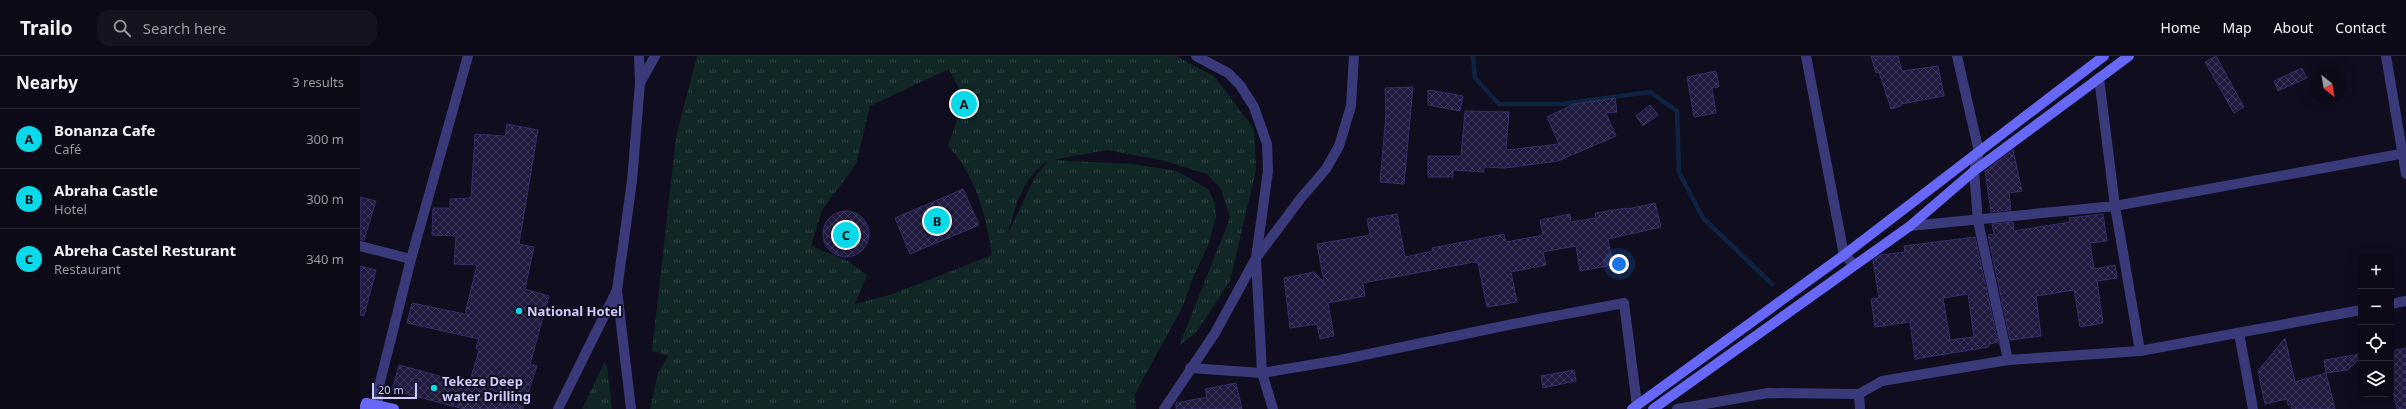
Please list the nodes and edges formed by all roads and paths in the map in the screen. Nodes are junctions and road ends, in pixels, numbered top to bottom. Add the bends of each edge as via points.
1 (468, 56) edge
2 (639, 56) edge
3 (655, 56) edge
4 (1196, 56) edge
5 (1354, 56) edge
6 (1806, 56) edge
7 (1957, 56) edge
8 (2104, 56) edge
9 (2129, 56) edge
10 (2386, 56) edge
11 (2095, 59) edge
12 (2099, 78) junction
13 (640, 83) junction
14 (1979, 152) junction
15 (2404, 154) edge
16 (1974, 171) junction
17 (2406, 174) edge
18 (2115, 206) junction
19 (1978, 221) junction
20 (1910, 226) junction
21 (360, 246) edge
22 (1844, 255) junction
23 (1256, 258) junction
24 (411, 259) junction
25 (1854, 264) junction
26 (617, 290) junction
27 (2406, 301) edge
28 (2394, 303) edge
29 (2358, 311) edge
30 (2239, 333) junction
31 (2140, 351) junction
32 (2008, 360) junction
33 (1190, 368) junction
34 (1262, 373) junction
35 (378, 390) junction
36 (1859, 394) junction
37 (365, 406) edge
38 (1634, 407) edge
39 (378, 408) edge
40 (394, 409) edge
41 (558, 409) edge
42 (631, 409) edge
43 (1164, 409) edge
44 (1272, 409) edge
45 (1653, 409) edge
46 (1676, 409) edge
47 (1860, 409) edge
48 (2253, 409) edge

1 - 24 street
2 - 13 street
3 - 13 street
4 - 23 street via 1228,73 1240,85 1254,107 1267,144 1268,171
5 - 23 street via 1351,106 1339,146 1326,169
6 - 22 street
7 - 14 street
8 - 11 main road
9 - 12 main road
10 - 15 street
11 - 14 main road
12 - 16 main road
12 - 18 street
13 - 26 street via 632,180
14 - 16 street
14 - 22 main road
15 - 17 street
15 - 18 street
16 - 19 street
16 - 20 main road
18 - 19 street
18 - 31 street
19 - 20 street
19 - 32 street
20 - 25 main road
21 - 24 street
22 - 25 street
22 - 38 main road
23 - 33 street via 1215,333
23 - 34 street
24 - 35 street
25 - 45 main road
26 - 41 street
26 - 42 street
27 - 28 street
29 - 30 street
30 - 31 street
30 - 48 street
31 - 32 street
32 - 36 street via 1882,381
33 - 34 street
33 - 43 street
34 - 38 street via 1340,360 1624,303
34 - 44 street
35 - 37 street
35 - 39 street
36 - 46 street via 1768,393
36 - 47 street
37 - 39 main road
39 - 40 main road

